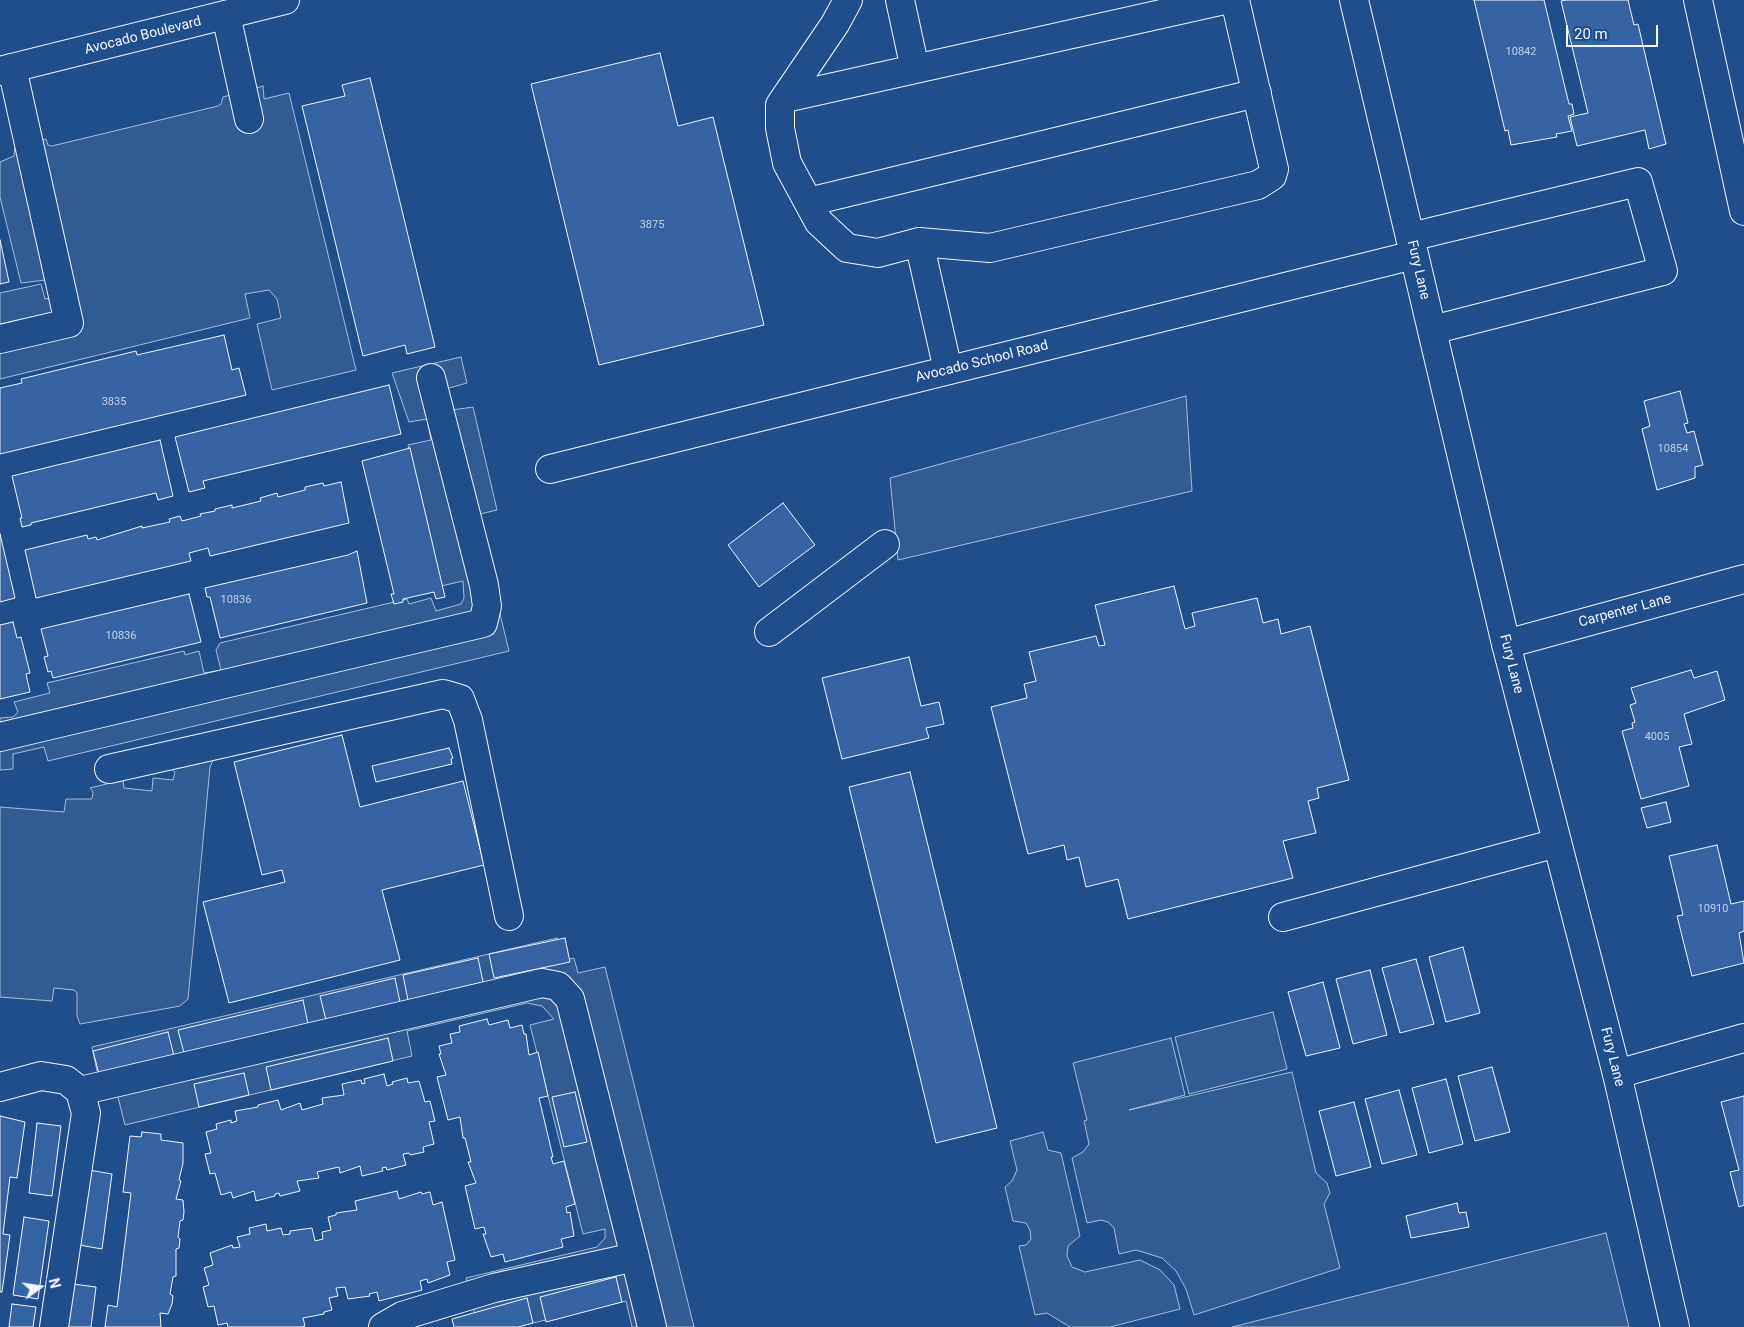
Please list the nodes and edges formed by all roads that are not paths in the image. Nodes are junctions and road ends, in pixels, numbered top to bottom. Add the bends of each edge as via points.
1 (285, 0) edge
2 (848, 0) edge
3 (900, 0) edge
4 (1224, 0) edge
5 (1235, 0) edge
6 (1354, 0) edge
7 (1698, 0) edge
8 (226, 15) junction
9 (915, 69) junction
10 (6, 70) edge
11 (1256, 93) junction
12 (785, 98) junction
13 (249, 119) dead end
14 (1740, 174) edge
15 (808, 202) junction
16 (1744, 211) edge
17 (919, 242) junction
18 (1412, 246) junction
19 (1432, 330) junction
20 (0, 339) edge
21 (948, 370) junction
22 (431, 378) dead end
23 (550, 469) dead end
24 (884, 544) dead end
25 (1744, 579) edge
26 (768, 632) dead end
27 (1506, 644) junction
28 (0, 738) edge
29 (109, 769) dead end
30 (1557, 843) junction
31 (509, 916) dead end
32 (1283, 916) dead end
33 (1744, 1038) edge
34 (1617, 1074) junction
35 (0, 1087) edge
36 (80, 1091) junction
37 (635, 1256) junction
38 (54, 1327) edge
39 (383, 1327) edge
40 (652, 1327) edge
41 (1675, 1327) edge

1 - 8 main road, Avocado Boulevard
2 - 12 main road
3 - 9 main road
4 - 9 main road
5 - 11 main road
6 - 18 main road, Fury Lane
7 - 14 main road
8 - 10 main road, Avocado Boulevard
8 - 13 main road
9 - 12 main road
10 - 20 main road via 69,323
11 - 15 main road
11 - 17 main road via 1274,169 1272,176 1258,185 990,248
12 - 15 main road via 780,105 780,128 788,164
14 - 16 main road
15 - 17 main road via 819,222 847,248 878,253
17 - 21 main road
18 - 19 main road, Fury Lane
18 - 19 main road, Avocado School Road via 1638,182 1663,271
18 - 21 main road, Avocado School Road
19 - 27 main road, Fury Lane
21 - 23 main road, Avocado School Road
22 - 28 main road via 484,585 487,606 483,623
24 - 26 main road
25 - 27 main road, Carpenter Lane
27 - 30 main road, Fury Lane
29 - 31 main road via 443,694 460,699 468,720
30 - 32 main road
30 - 34 main road, Fury Lane
33 - 34 main road
34 - 41 main road, Fury Lane
35 - 36 main road via 41,1076 66,1080
36 - 37 main road via 542,983 558,986 570,999
36 - 38 main road via 86,1113
37 - 39 main road via 494,1288 402,1316
37 - 40 main road

